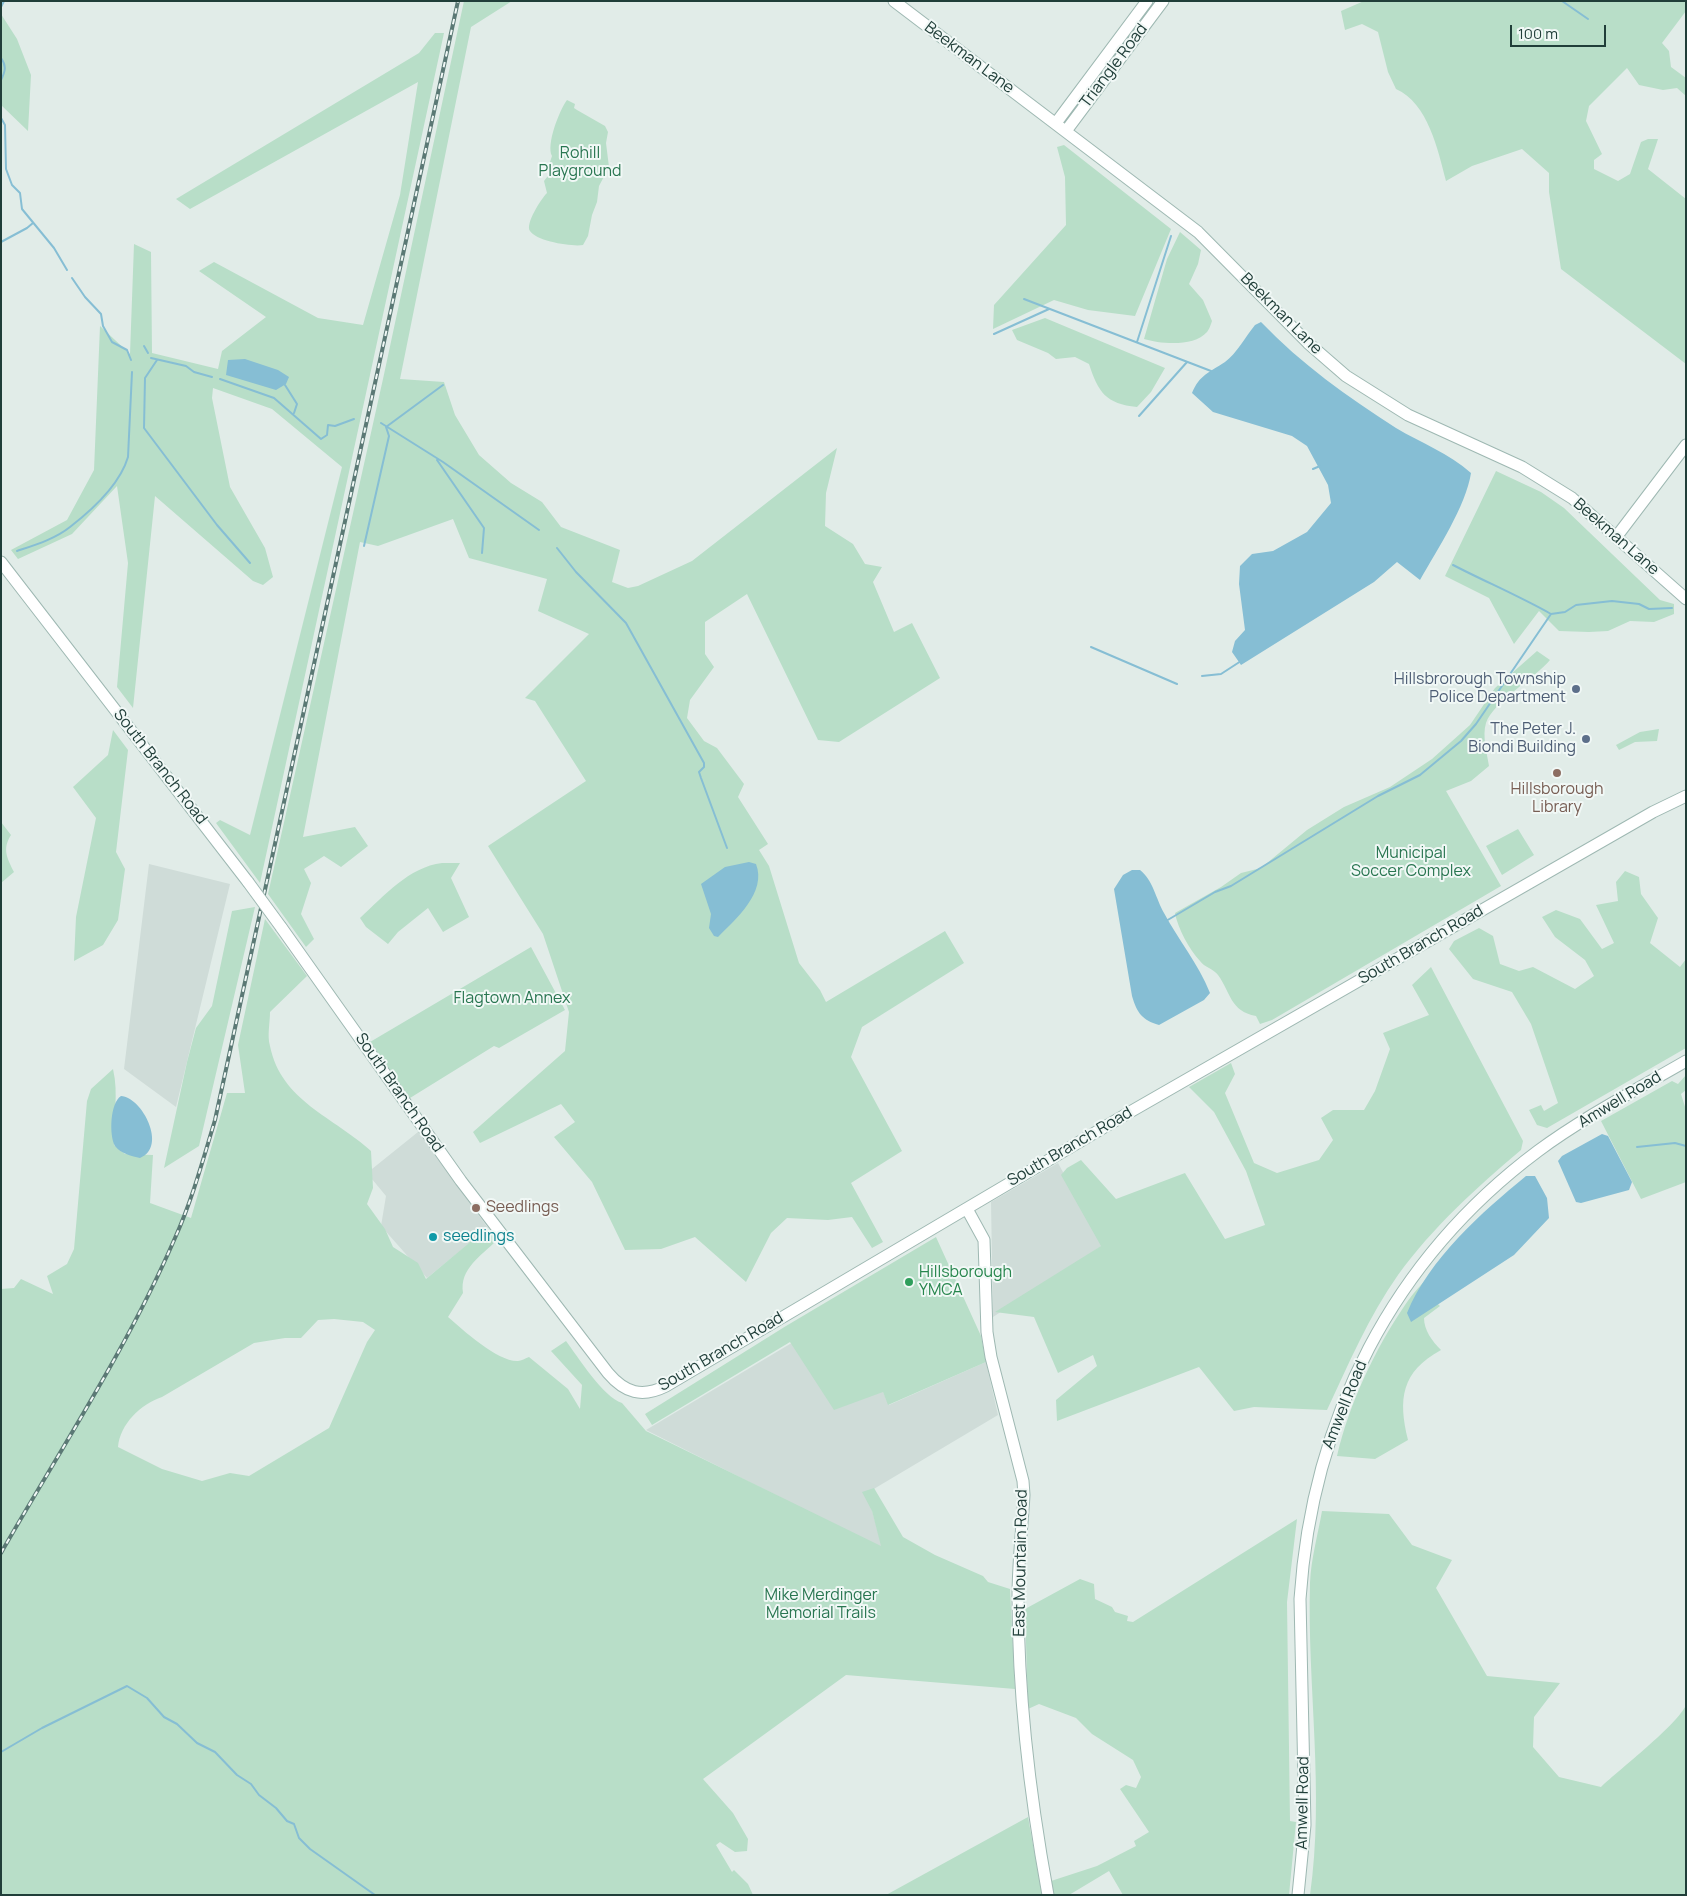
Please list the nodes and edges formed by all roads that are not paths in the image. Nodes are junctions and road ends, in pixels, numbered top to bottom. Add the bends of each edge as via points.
1 (894, 1) edge
2 (1147, 1) edge
3 (1163, 1) edge
4 (1056, 123) junction
5 (1066, 131) junction
6 (1686, 445) edge
7 (1617, 536) junction
8 (1, 562) edge
9 (1686, 599) edge
10 (1686, 796) edge
11 (1686, 1060) edge
12 (967, 1209) junction
13 (1048, 1895) edge
14 (1298, 1895) edge

1 - 4 street, Beekman Lane
2 - 4 street, Triangle Road
3 - 5 street, Triangle Road
4 - 5 street, Beekman Lane
5 - 7 street, Beekman Lane via 1198,232 1308,343 1346,376 1408,414 1538,476 1572,498
6 - 7 street
7 - 9 street, Beekman Lane
8 - 12 street, South Branch Road, bridge via 248,882 461,1181 620,1385 633,1392 648,1393 666,1386
10 - 12 street, South Branch Road via 1652,812 1432,938
11 - 14 street, Amwell Road via 1552,1141 1476,1204 1446,1236 1397,1300 1348,1388 1315,1490 1302,1569 1300,1616 1305,1825
12 - 13 street, East Mountain Road via 984,1240 991,1357 1023,1481 1018,1581 1020,1664 1029,1775

